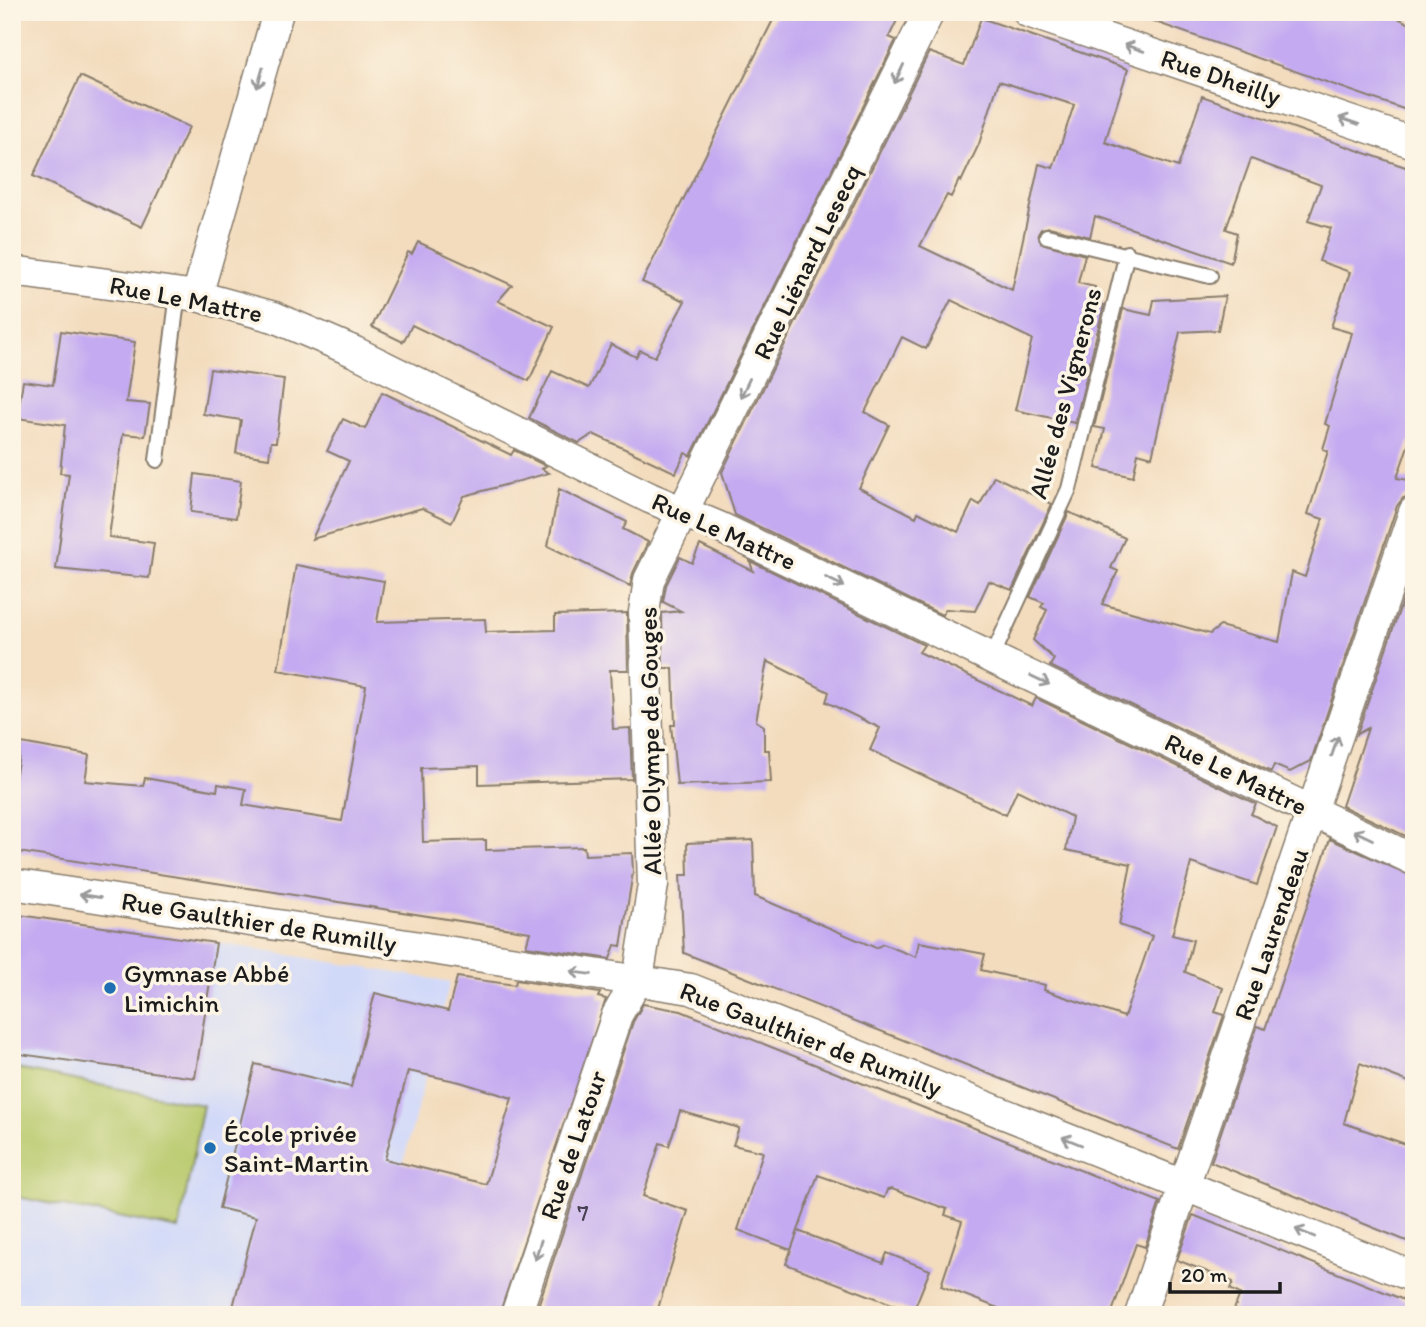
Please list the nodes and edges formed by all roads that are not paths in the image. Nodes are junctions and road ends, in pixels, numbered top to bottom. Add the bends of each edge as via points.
1 (278, 12) edge
2 (929, 12) edge
3 (1028, 12) edge
4 (1414, 143) edge
5 (1047, 236) dead end
6 (1127, 253) junction
7 (12, 271) edge
8 (1210, 276) dead end
9 (187, 295) junction
10 (157, 460) dead end
11 (685, 511) junction
12 (1414, 512) edge
13 (992, 657) junction
14 (1312, 811) junction
15 (1414, 860) edge
16 (12, 884) edge
17 (638, 979) junction
18 (1184, 1187) junction
19 (1414, 1277) edge
20 (516, 1315) edge
21 (1140, 1315) edge

1 -> 9 street
2 -> 11 street, Rue Liénard Lesecq
4 -> 3 street, Rue Dheilly
5 - 6 lane
6 - 8 lane
6 - 13 lane, Allée des Vignerons via 1069,489
7 - 9 street, Rue Le Mattre
9 - 10 lane
9 - 11 street, Rue Le Mattre via 274,317 355,352
11 -> 13 street, Rue Le Mattre
11 - 17 street, Allée Olympe de Gouges via 649,580 645,612 653,885
14 -> 12 street, Rue Laurendeau
13 -> 14 street, Rue Le Mattre
15 -> 14 street, Rue Le Mattre
14 - 18 street, Rue Laurendeau
17 -> 16 street, Rue Gaulthier de Rumilly
18 -> 17 street, Rue Gaulthier de Rumilly via 730,1002
17 -> 20 street, Rue de Latour via 617,1015
19 -> 18 street, Rue Gaulthier de Rumilly
18 - 21 street, Rue Laurendeau

